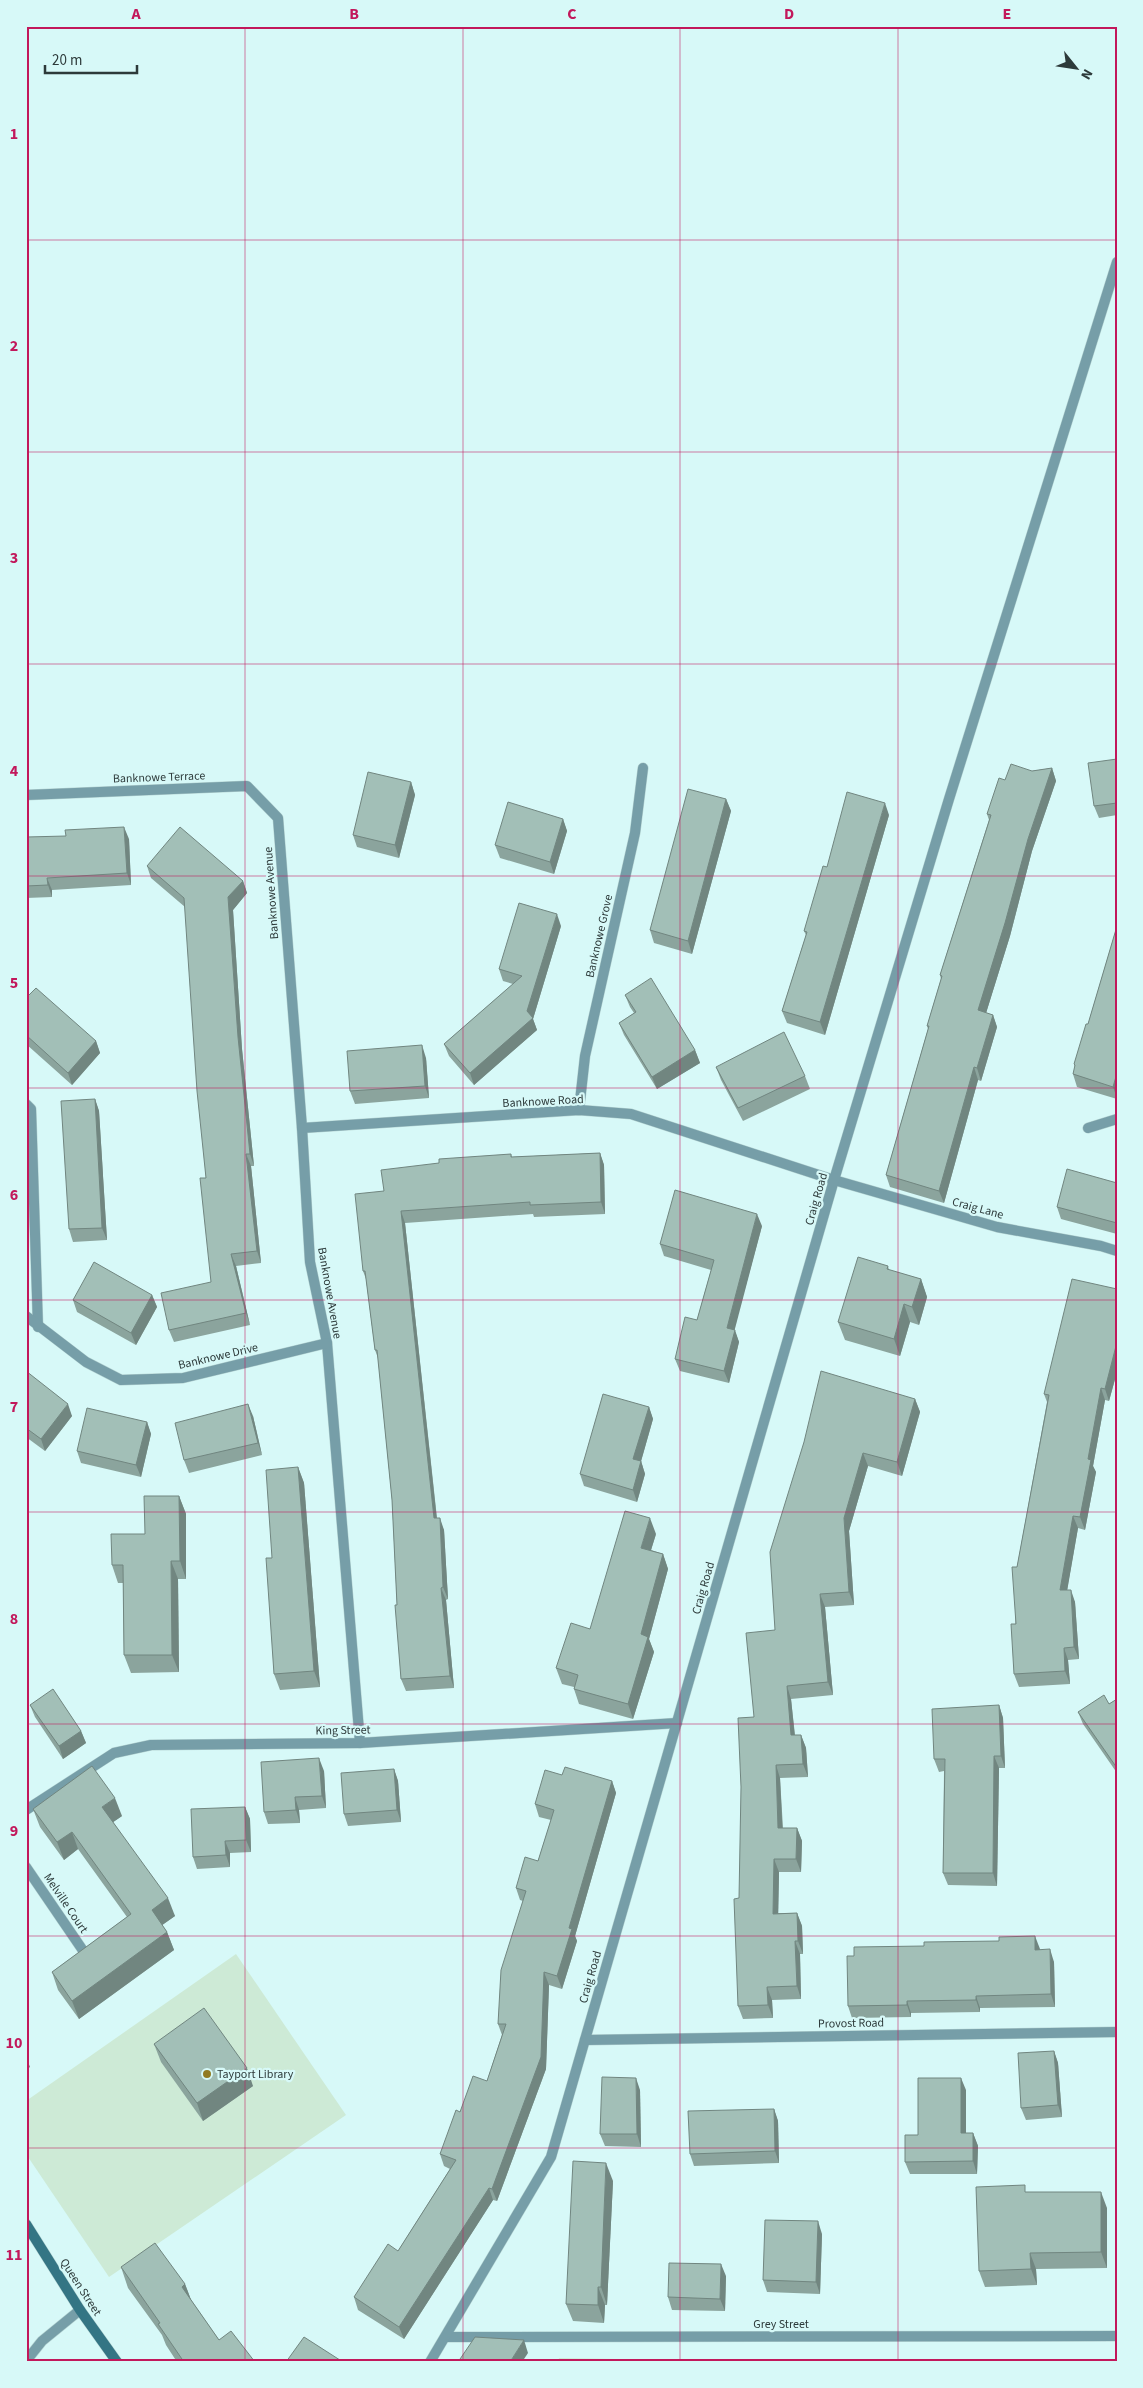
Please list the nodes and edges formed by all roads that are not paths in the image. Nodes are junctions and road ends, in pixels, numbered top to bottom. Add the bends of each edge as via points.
1 (1117, 262) edge
2 (642, 768) dead end
3 (26, 795) edge
4 (278, 818) joint
5 (26, 1104) edge
6 (579, 1110) junction
7 (1117, 1119) edge
8 (302, 1128) junction
9 (1088, 1128) dead end
10 (834, 1180) junction
11 (1117, 1251) edge
12 (26, 1316) edge
13 (38, 1327) junction
14 (327, 1343) junction
15 (677, 1723) junction
16 (360, 1743) junction
17 (26, 1810) edge
18 (26, 1867) edge
19 (84, 1952) edge
20 (1117, 2032) edge
21 (585, 2040) junction
22 (26, 2224) edge
23 (80, 2310) junction
24 (1117, 2336) edge
25 (446, 2338) junction
26 (26, 2362) edge
27 (117, 2362) edge
28 (430, 2362) edge

1 - 10 street, Craig Road
2 - 6 street, Banknowe Grove via 634,833 585,1056
3 - 4 street, Banknowe Terrace via 247,786
4 - 8 street, Banknowe Avenue
5 - 13 street via 31,1109
6 - 8 street, Banknowe Road
6 - 10 street, Banknowe Road via 631,1114
7 - 9 street
8 - 14 street, Banknowe Avenue via 310,1262
10 - 11 street, Craig Lane via 996,1227
10 - 15 street, Craig Road
12 - 13 street, Banknowe Drive
13 - 14 street, Banknowe Drive via 86,1362 121,1380 183,1378
14 - 16 street, Banknowe Avenue
15 - 16 street, King Street
15 - 21 street, Craig Road
16 - 17 street, King Street via 151,1745 114,1753
18 - 19 street, Melville Court
20 - 21 street, Provost Road
21 - 25 street, Craig Road via 551,2157
22 - 23 main road, Queen Street
23 - 26 street via 42,2341
23 - 27 main road, Queen Street
24 - 25 street, Grey Street
25 - 28 street, Craig Road

